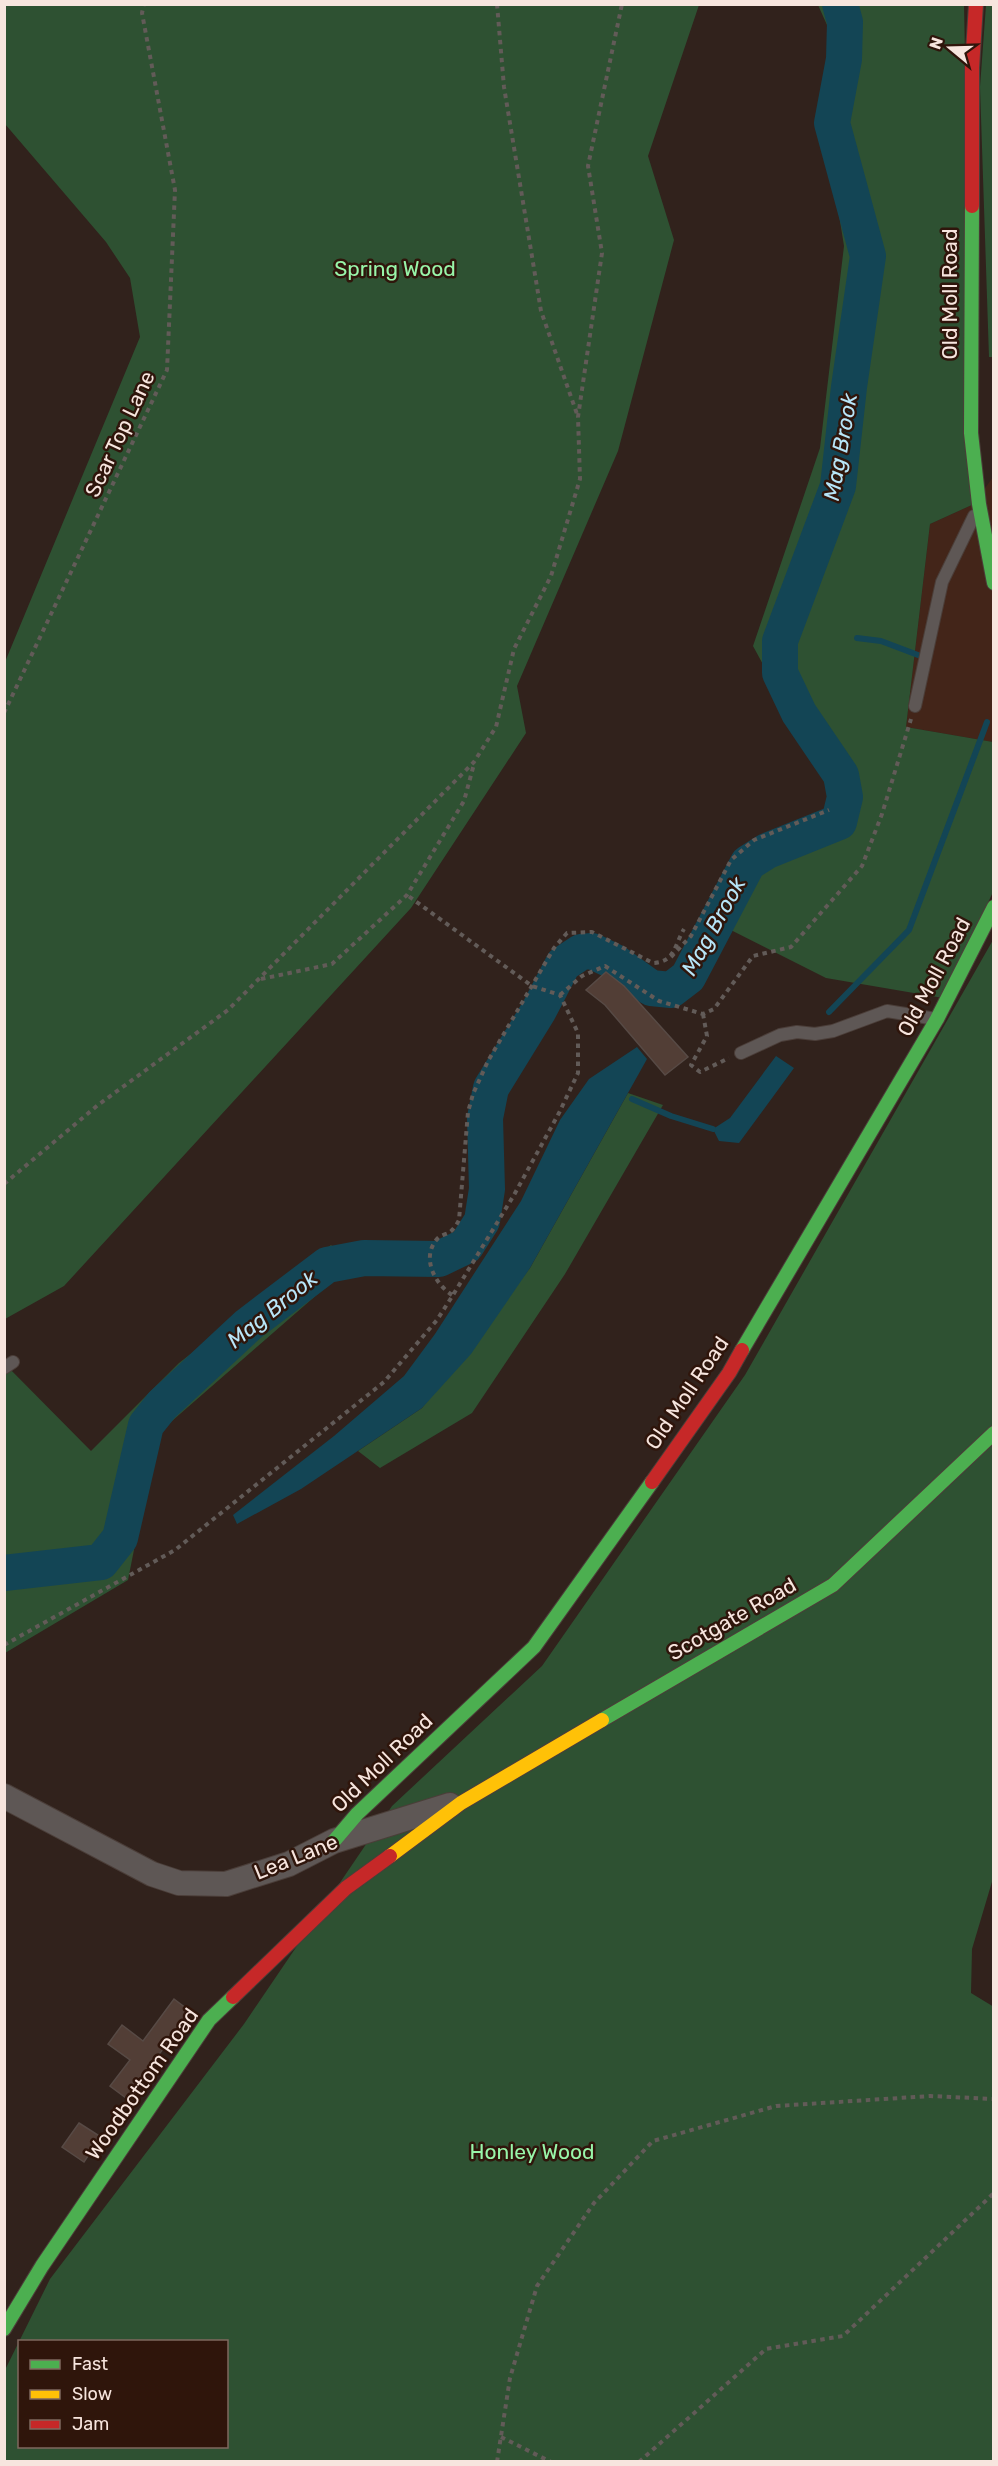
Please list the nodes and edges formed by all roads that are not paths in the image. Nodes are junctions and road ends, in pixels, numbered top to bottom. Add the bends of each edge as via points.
1 (976, 4) edge
2 (979, 504) junction
3 (993, 583) edge
4 (915, 706) road end
5 (993, 907) edge
6 (937, 1019) junction
7 (741, 1053) road end
8 (993, 1433) edge
9 (4, 1796) edge
10 (461, 1803) junction
11 (334, 1841) junction
12 (4, 2329) edge

1 - 2 street, Old Moll Road via 972,68 970,433
2 - 3 street, Old Moll Road
2 - 4 lane via 942,582
5 - 6 street, Old Moll Road
6 - 7 lane via 887,1011 833,1031 780,1035
6 - 11 street, Old Moll Road via 729,1373 534,1647 357,1814
8 - 10 street, Scotgate Road via 833,1585
9 - 11 street, Lea Lane via 152,1874 179,1883 226,1884 289,1864
10 - 11 street, Lea Lane
10 - 12 street, Woodbottom Road via 346,1888 209,2020 42,2266

